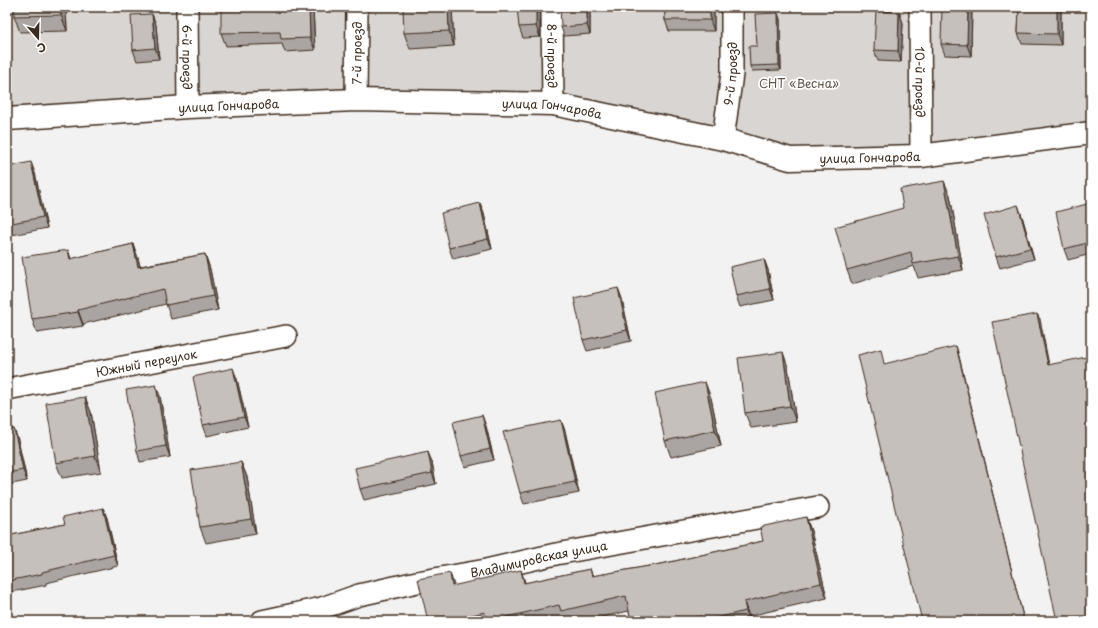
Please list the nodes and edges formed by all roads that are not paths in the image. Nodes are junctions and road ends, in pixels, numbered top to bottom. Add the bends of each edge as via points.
1 (187, 7) edge
2 (357, 7) edge
3 (552, 7) edge
4 (732, 7) edge
5 (920, 7) edge
6 (356, 100) junction
7 (553, 104) junction
8 (188, 107) junction
9 (7, 119) edge
10 (1091, 133) edge
11 (723, 139) junction
12 (921, 156) junction
13 (286, 336) dead end
14 (7, 389) edge
15 (818, 507) dead end
16 (322, 614) edge
17 (262, 621) edge

1 - 8 street, 6-й проезд
2 - 6 street, 7-й проезд
3 - 7 street, 8-й проезд
4 - 11 street, 9-й проезд via 732,74
5 - 12 street, 10-й проезд
6 - 7 street, улица Гончарова
6 - 8 street, улица Гончарова
7 - 11 street, улица Гончарова
8 - 9 street, улица Гончарова
10 - 12 street, улица Гончарова
11 - 12 street, улица Гончарова via 790,160
13 - 14 street, Южный переулок
15 - 16 street, Владимировская улица via 417,582 359,596
16 - 17 street, Владимировская улица

